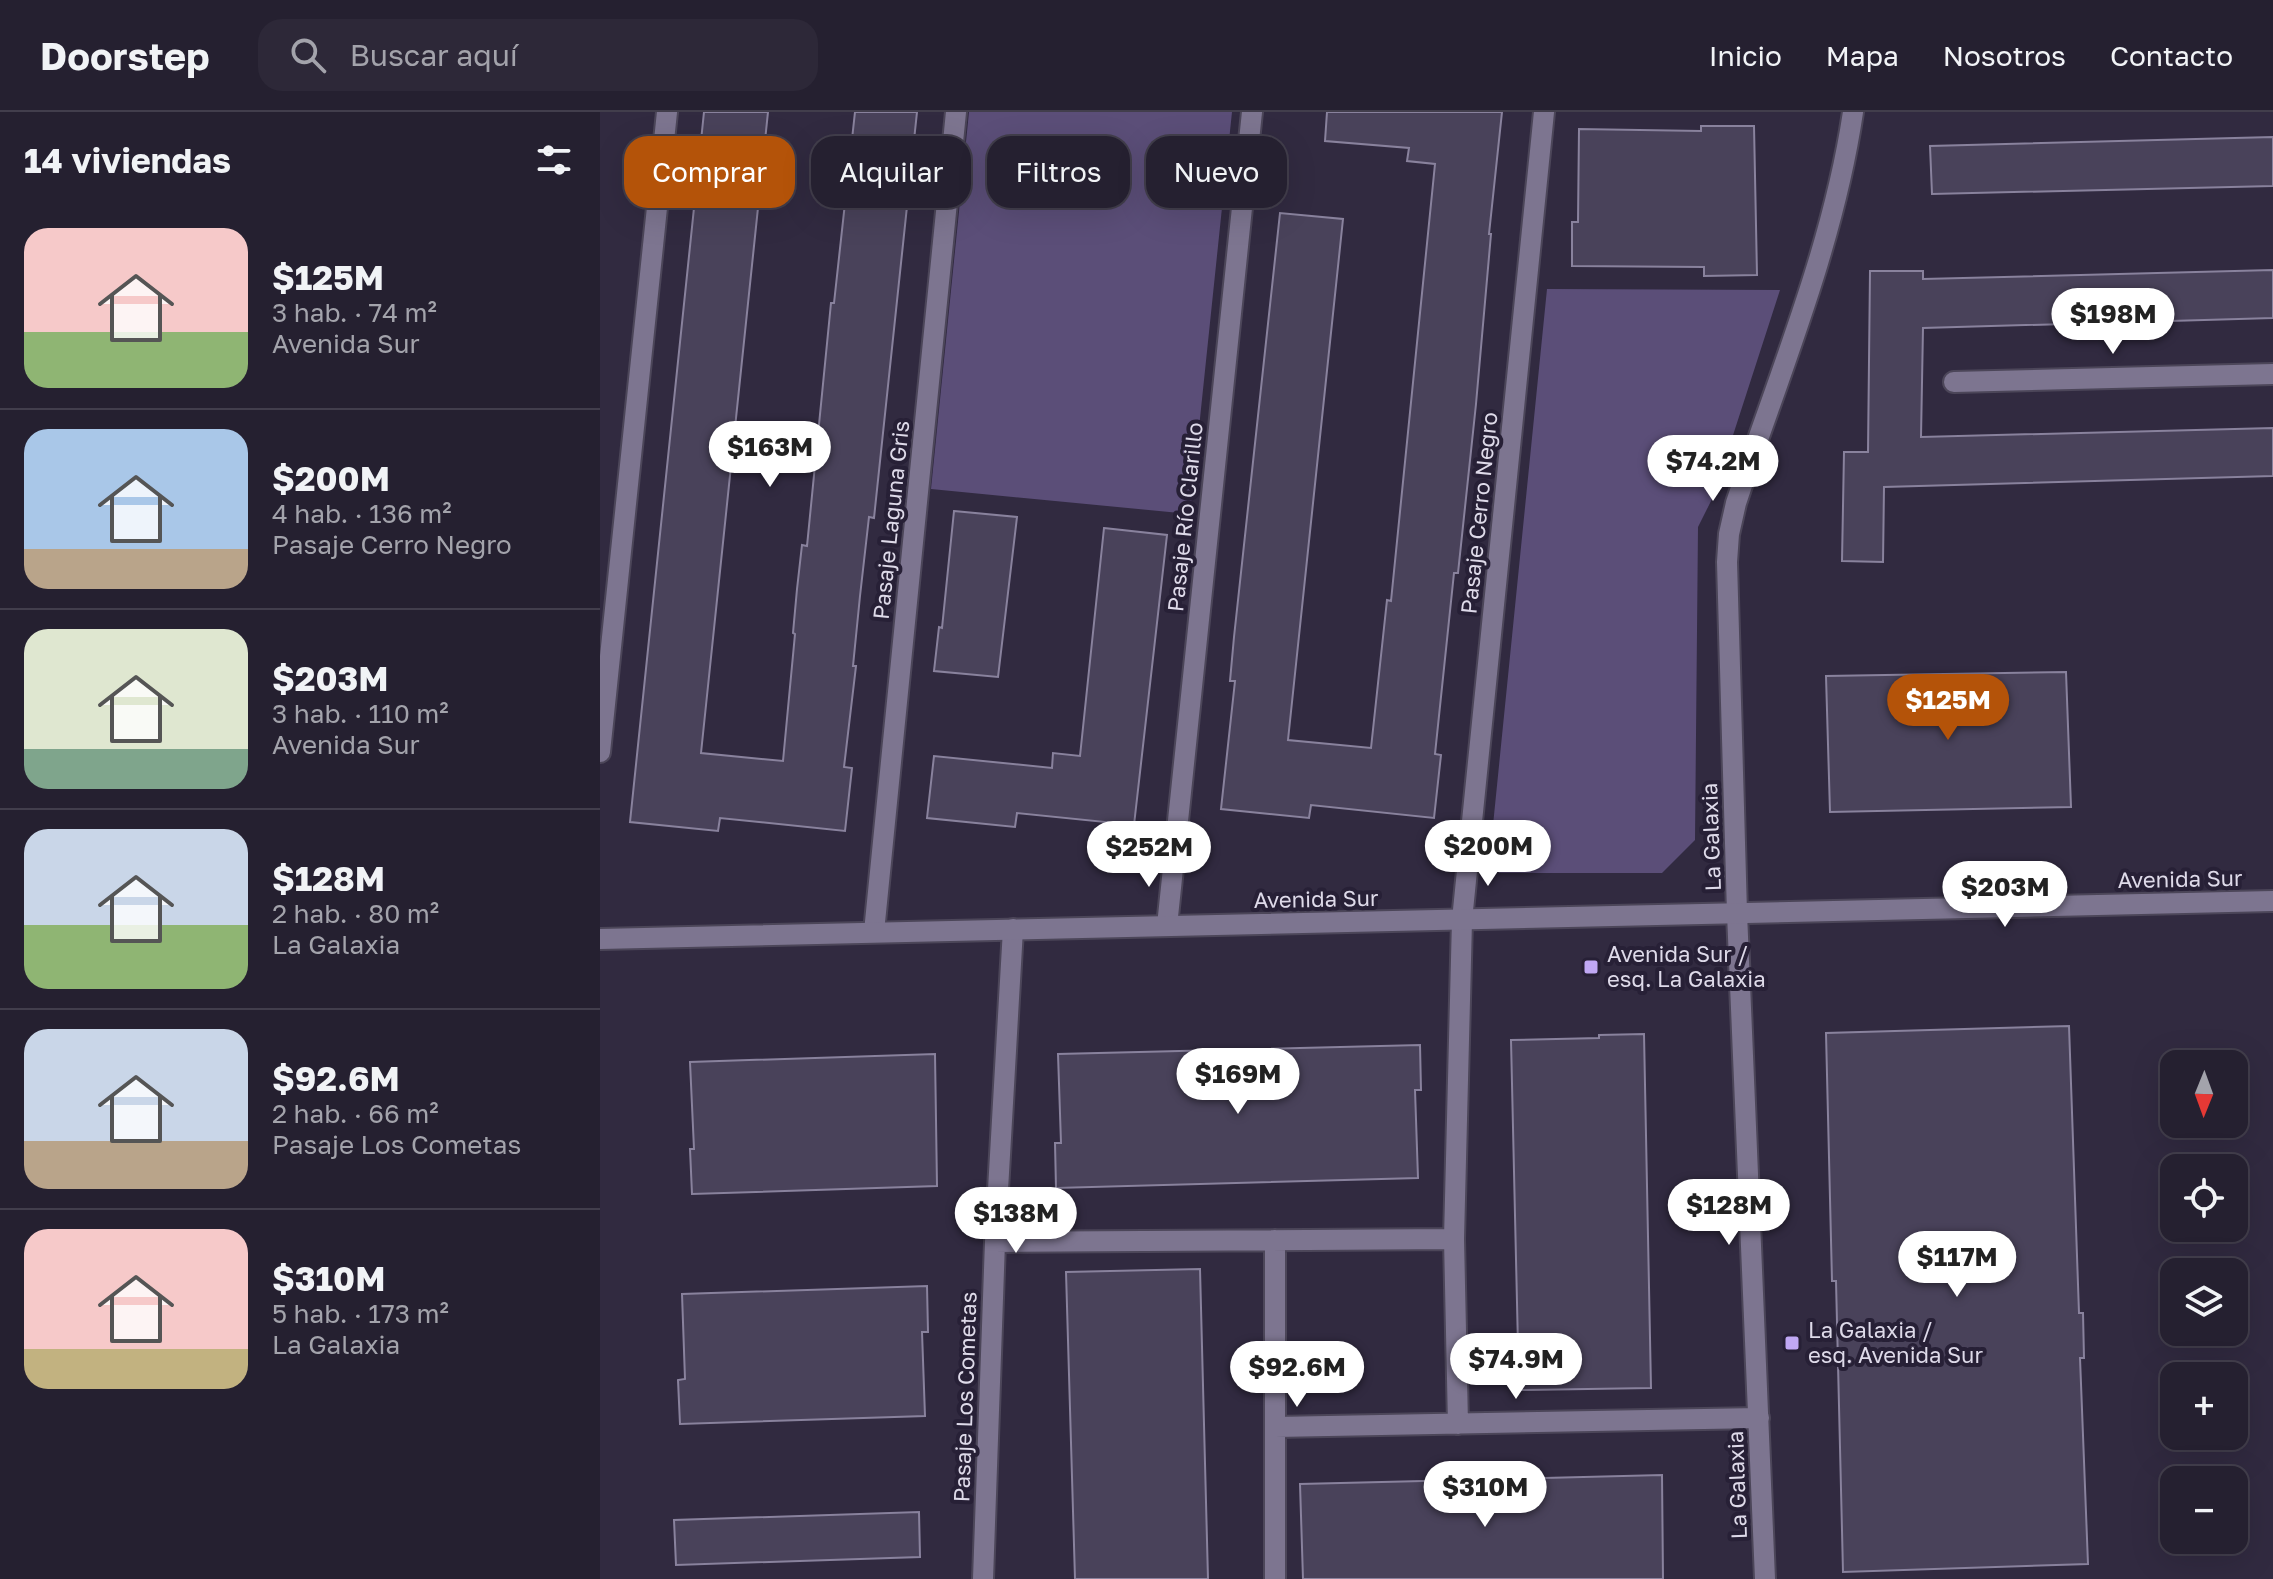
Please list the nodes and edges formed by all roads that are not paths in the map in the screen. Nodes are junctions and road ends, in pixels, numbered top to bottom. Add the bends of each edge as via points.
1 (667, 112) edge
2 (956, 112) edge
3 (1252, 112) edge
4 (1544, 112) edge
5 (1853, 112) edge
6 (2273, 374) edge
7 (1954, 382) dead end
8 (600, 752) edge
9 (2273, 901) edge
10 (1737, 913) junction
11 (1462, 920) junction
12 (1167, 926) junction
13 (1013, 929) junction
14 (874, 932) junction
15 (600, 939) edge
16 (1454, 1239) junction
17 (1275, 1240) junction
18 (995, 1242) junction
19 (1759, 1418) junction
20 (1458, 1424) junction
21 (1275, 1427) junction
22 (983, 1579) edge
23 (1275, 1579) edge
24 (1765, 1579) edge

1 - 8 street
2 - 14 street, Pasaje Laguna Gris
3 - 12 street, Pasaje Río Clarillo
4 - 11 street, Pasaje Cerro Negro
5 - 10 street, La Galaxia via 1824,249 1729,534
6 - 7 street
9 - 10 street, Avenida Sur
10 - 11 street, Avenida Sur
10 - 19 street, La Galaxia
11 - 12 street, Avenida Sur
11 - 16 street, Pasaje Cerro Negro
12 - 13 street, Avenida Sur
13 - 14 street, Avenida Sur
13 - 18 street, Pasaje Los Cometas
14 - 15 street, Avenida Sur
16 - 17 street
16 - 20 street, Pasaje Cerro Negro
17 - 18 street
17 - 21 street
18 - 22 street, Pasaje Los Cometas
19 - 20 street
19 - 24 street, La Galaxia
20 - 21 street
21 - 23 street

